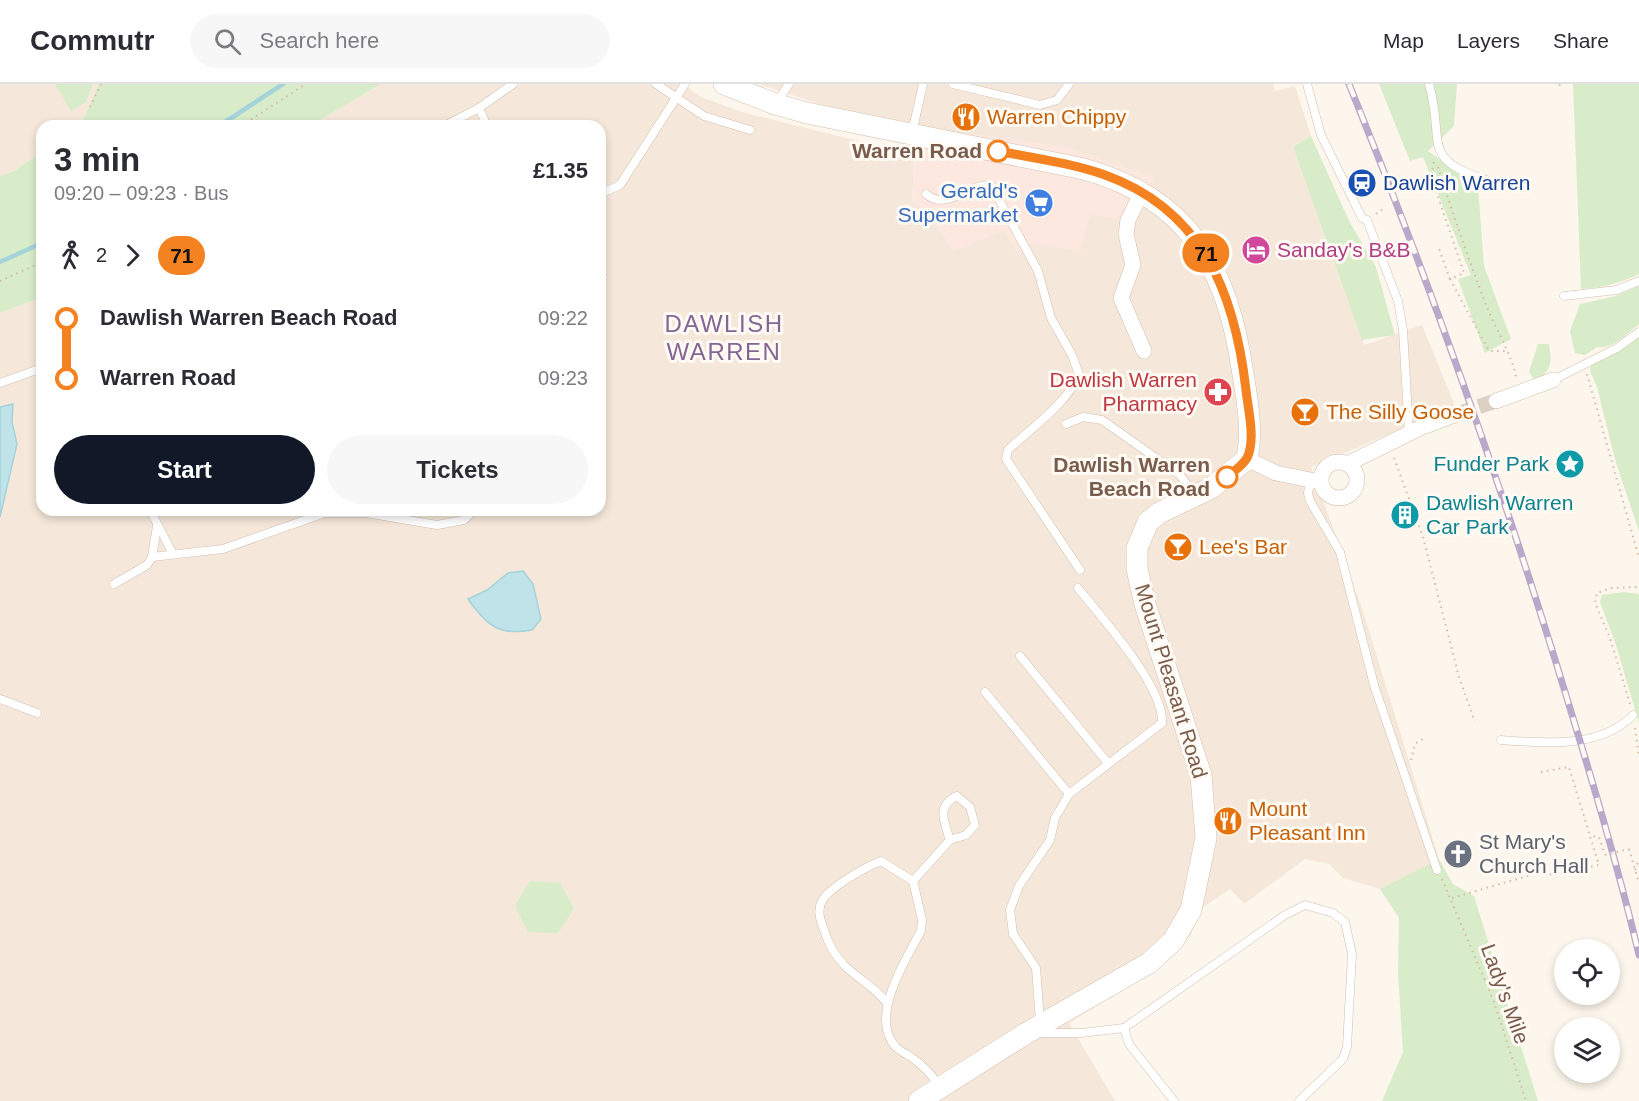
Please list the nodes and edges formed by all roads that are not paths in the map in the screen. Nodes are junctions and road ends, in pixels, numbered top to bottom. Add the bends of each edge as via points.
1 (513, 84) edge
2 (656, 84) edge
3 (685, 84) edge
4 (724, 84) edge
5 (789, 84) edge
6 (923, 84) edge
7 (953, 84) edge
8 (1069, 84) edge
9 (1307, 84) edge
10 (1429, 84) edge
11 (676, 98) junction
12 (775, 104) junction
13 (479, 108) junction
14 (456, 120) edge
15 (485, 120) edge
16 (750, 130) dead end
17 (912, 134) junction
18 (1493, 182) dead end
19 (606, 191) edge
20 (1142, 192) junction
21 (926, 194) dead end
22 (1639, 281) edge
23 (1564, 296) dead end
24 (1639, 332) edge
25 (1144, 351) dead end
26 (36, 370) edge
27 (1553, 380) joint
28 (0, 383) edge
29 (1496, 401) tunnel mouth
30 (1457, 414) tunnel mouth
31 (1066, 424) dead end
32 (1409, 433) junction
33 (1246, 459) junction
34 (1347, 464) junction
35 (1316, 481) junction
36 (1195, 495) junction
37 (153, 516) edge
38 (316, 516) edge
39 (384, 516) edge
40 (468, 516) edge
41 (157, 526) junction
42 (172, 554) junction
43 (152, 557) junction
44 (1080, 570) dead end
45 (114, 584) dead end
46 (1078, 588) dead end
47 (1020, 656) dead end
48 (985, 692) dead end
49 (0, 699) edge
50 (37, 713) dead end
51 (1633, 716) road end
52 (1501, 740) dead end
53 (1107, 762) junction
54 (1069, 794) junction
55 (950, 840) junction
56 (1437, 870) road end
57 (913, 881) junction
58 (886, 1002) junction
59 (1124, 1028) junction
60 (1033, 1029) junction
61 (940, 1088) junction
62 (919, 1101) edge
63 (1174, 1101) edge
64 (1299, 1101) edge

1 - 13 lane
2 - 11 lane
3 - 11 lane
4 - 12 street
5 - 12 lane
6 - 17 lane
7 - 8 lane via 1040,105 1057,100
9 - 32 lane via 1321,135 1362,218 1367,220 1398,301
10 - 18 lane via 1437,147 1451,164
11 - 16 lane via 704,116
11 - 19 lane via 620,185
12 - 17 street
13 - 14 lane
13 - 15 lane
17 - 20 street via 1084,169
20 - 25 street via 1128,220 1126,234 1133,264 1121,298
20 - 33 street via 1170,212 1197,241 1224,290 1245,385 1250,431
21 - 44 lane via 943,200 981,184 990,185 1038,271 1051,318 1079,374 1069,392 1008,450 1006,459
22 - 23 lane via 1617,290
24 - 27 lane via 1617,348
26 - 28 lane
27 - 29 street
30 - 32 street
31 - 36 lane via 1083,417 1102,420 1180,476
32 - 34 street
33 - 35 street via 1276,473
33 - 36 street, Mount Pleasant Road via 1223,480
34 - 35 street via 1329,465
34 - 35 street via 1357,482 1349,494 1332,497
35 - 56 lane via 1308,493 1310,501 1340,552 1374,685
36 - 60 street, Mount Pleasant Road via 1148,522 1137,548 1145,604 1201,775 1206,838 1191,910 1173,941 1149,963
37 - 41 lane
38 - 42 lane via 223,549
39 - 40 lane via 437,525
41 - 42 lane
41 - 43 lane
42 - 43 lane
43 - 45 lane via 147,565
46 - 53 lane via 1142,670 1163,714 1158,728
47 - 53 lane
48 - 54 lane
49 - 50 lane
51 - 52 lane via 1613,731 1567,742
53 - 54 lane
54 - 60 lane via 1055,818 1050,840 1019,886 1010,910 1014,934 1036,968
55 - 55 lane via 966,835 975,825 970,807 957,796 943,808 942,818
55 - 57 lane
57 - 58 lane via 921,931
57 - 58 lane via 881,861 833,890 821,902 819,914 828,943 842,963 878,990
58 - 61 lane via 890,1038 896,1048 933,1077
59 - 60 lane via 1081,1033
59 - 63 lane via 1129,1044
59 - 64 lane via 1285,915 1305,905 1333,913 1345,922 1352,954 1347,1047 1342,1059
60 - 61 street, Mount Pleasant Road
61 - 62 street, Mount Pleasant Road

